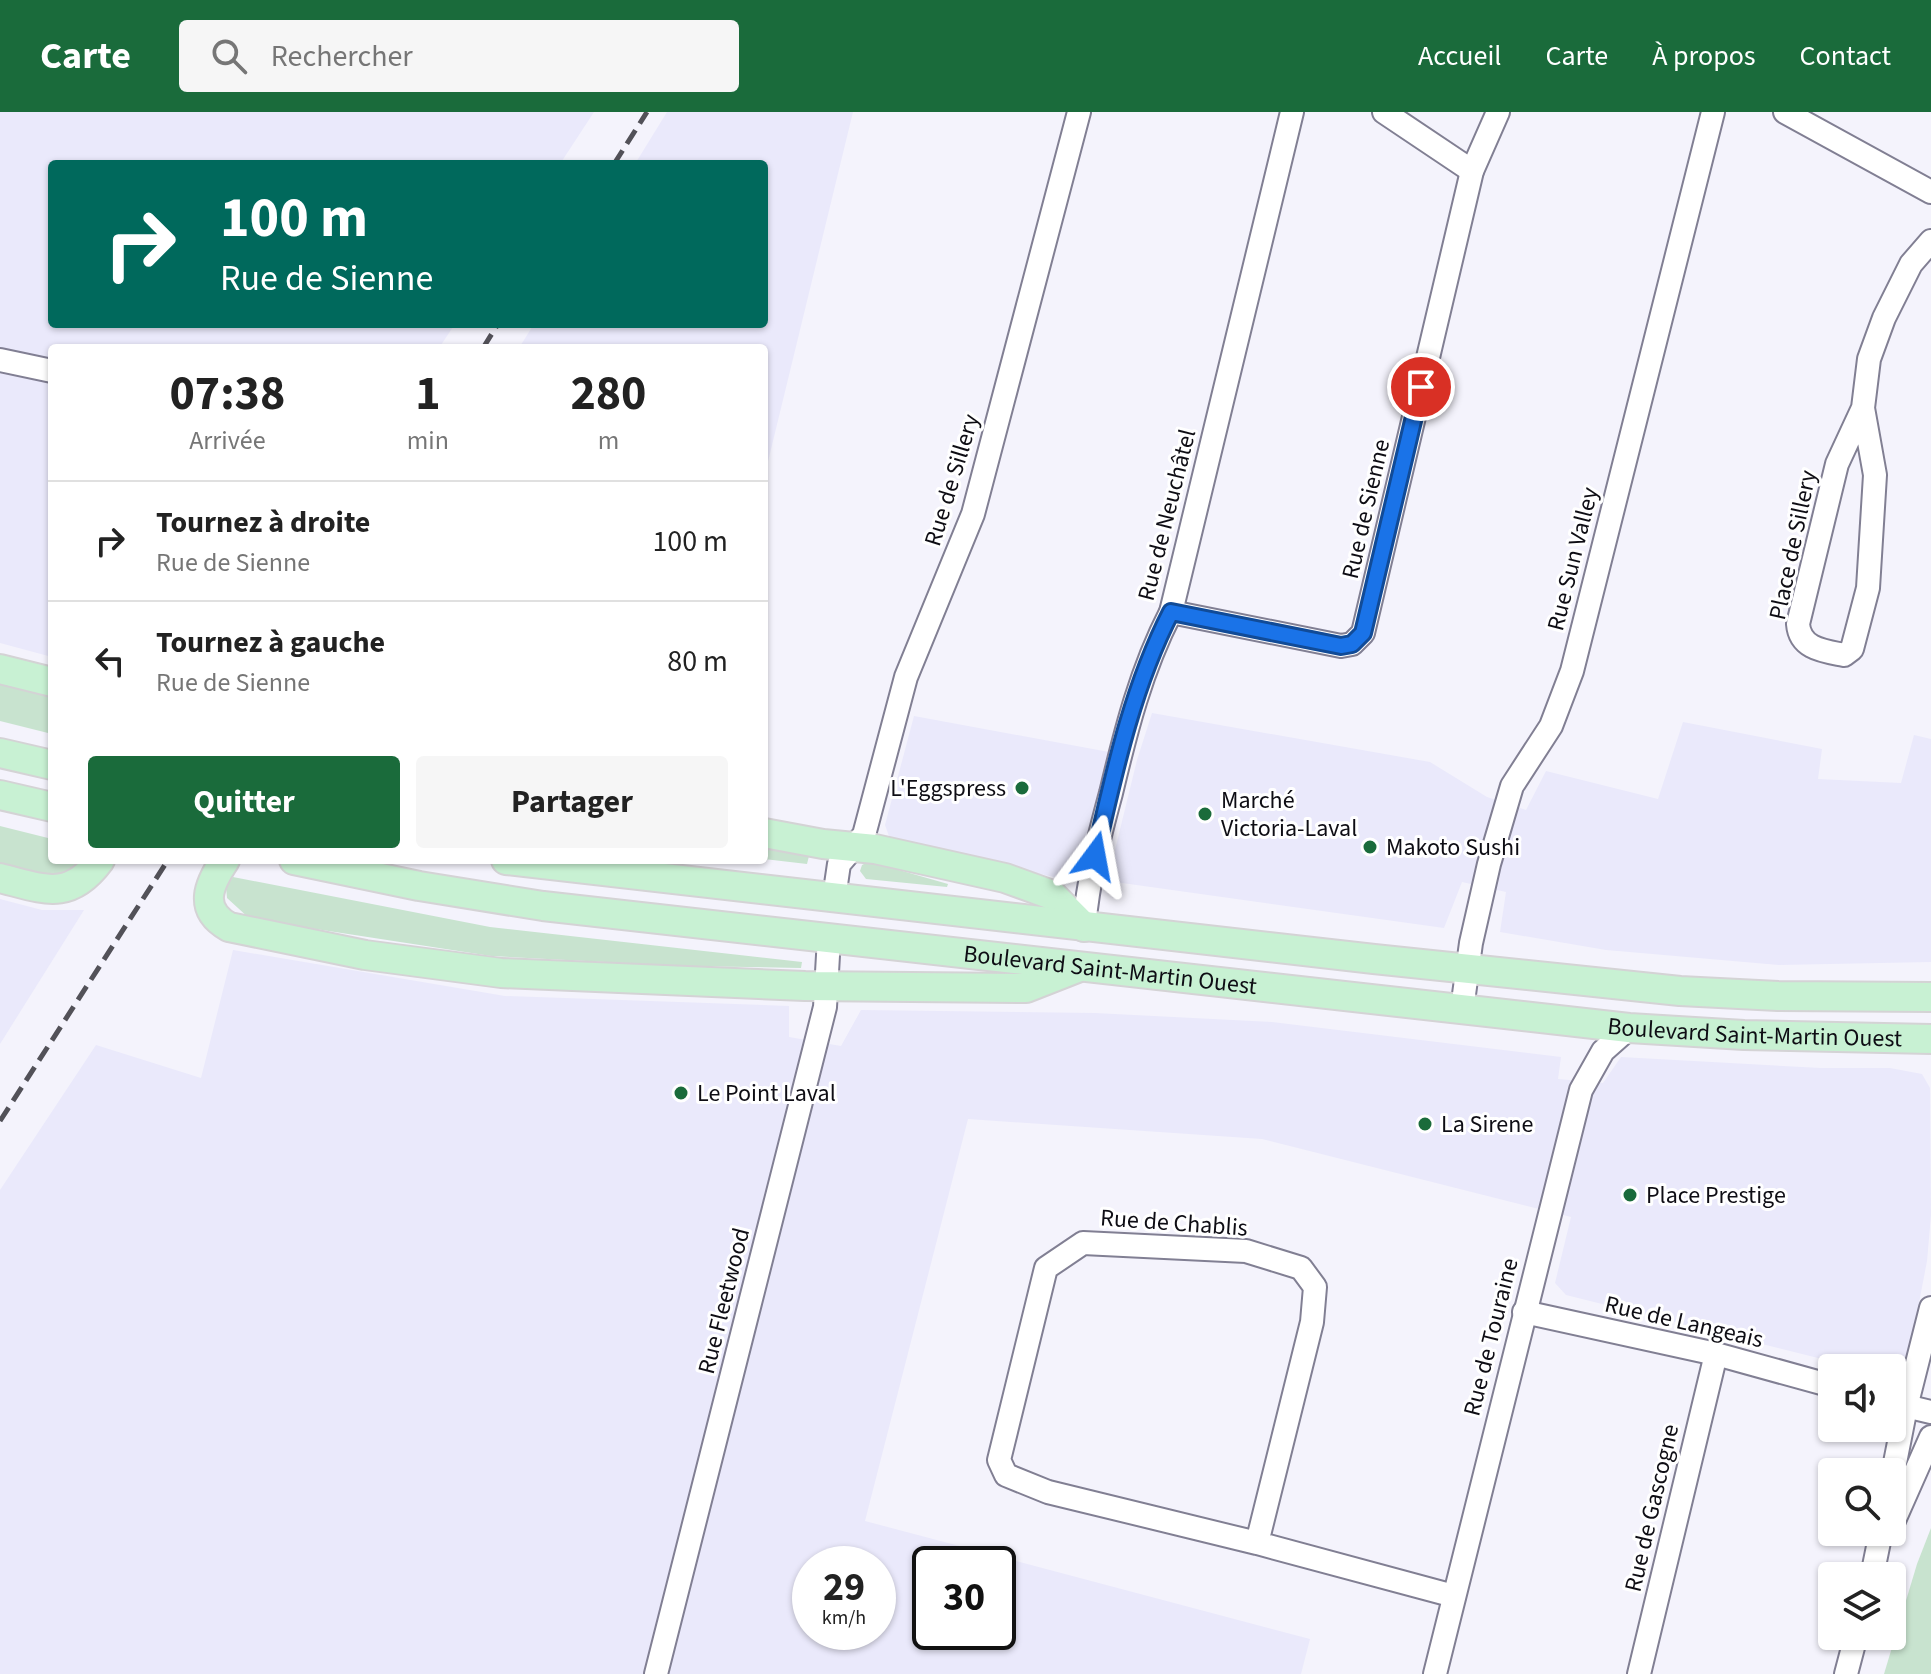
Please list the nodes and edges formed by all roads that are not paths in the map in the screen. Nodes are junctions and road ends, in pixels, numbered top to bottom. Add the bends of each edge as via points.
1 (1079, 112) edge
2 (1292, 112) edge
3 (1384, 112) edge
4 (1498, 112) edge
5 (1713, 112) edge
6 (1785, 112) edge
7 (1472, 171) junction
8 (1931, 192) edge
9 (1931, 241) edge
10 (0, 360) edge
11 (48, 370) edge
12 (1863, 408) junction
13 (1171, 612) junction
14 (0, 669) edge
15 (48, 681) edge
16 (0, 753) edge
17 (48, 764) edge
18 (0, 795) edge
19 (48, 806) edge
20 (768, 834) edge
21 (854, 847) junction
22 (97, 864) edge
23 (313, 864) edge
24 (541, 864) edge
25 (220, 867) edge
26 (0, 878) edge
27 (834, 898) junction
28 (1084, 927) junction
29 (829, 938) junction
30 (1081, 967) junction
31 (1467, 969) junction
32 (826, 986) junction
33 (1931, 997) edge
34 (1462, 1009) junction
35 (1629, 1028) junction
36 (1931, 1039) edge
37 (1931, 1308) edge
38 (1524, 1312) junction
39 (1716, 1354) junction
40 (1818, 1382) edge
41 (1906, 1384) edge
42 (1906, 1407) edge
43 (1931, 1412) edge
44 (1931, 1437) edge
45 (1906, 1493) edge
46 (1257, 1543) junction
47 (1454, 1596) junction
48 (1852, 1650) edge
49 (656, 1674) edge
50 (1435, 1674) edge
51 (1639, 1674) edge
52 (1846, 1674) edge

1 - 21 street, Rue de Sillery via 973,514 906,677 867,827
2 - 13 street, Rue de Neuchâtel
3 - 7 street
4 - 7 street, Rue de Sienne
5 - 31 street, Rue Sun Valley via 1572,671 1551,726 1512,786
6 - 8 street
7 - 13 street, Rue de Sienne via 1363,633 1341,646
9 - 12 street, Place de Sillery via 1911,264 1884,318 1869,359
10 - 11 street
12 - 12 street, Place de Sillery via 1837,464 1798,624 1799,634 1813,649 1844,655 1852,649 1868,588 1875,475
13 - 28 street, Rue de Neuchâtel via 1152,648 1128,722 1090,878
14 - 15 main road
16 - 17 main road
18 - 19 main road
20 - 21 main road
21 - 27 street, Rue de Sillery via 839,864
21 - 28 main road via 1015,881 1052,895
22 - 26 main road via 84,880 61,889
23 - 29 main road, Boulevard Saint-Martin Ouest via 510,902
24 - 27 main road, Boulevard Saint-Martin Ouest
25 - 32 main road via 209,890 213,911 225,924 255,934 365,955 525,975
27 - 28 main road, Boulevard Saint-Martin Ouest
28 - 31 main road, Boulevard Saint-Martin Ouest
29 - 30 main road, Boulevard Saint-Martin Ouest
29 - 32 street, Rue Fleetwood
30 - 32 main road via 1026,988
30 - 34 main road, Boulevard Saint-Martin Ouest
31 - 33 main road, Boulevard Saint-Martin Ouest via 1680,991
31 - 34 street, Rue Sun Valley
32 - 49 street, Rue Fleetwood via 825,1007
34 - 35 main road, Boulevard Saint-Martin Ouest
35 - 36 main road, Boulevard Saint-Martin Ouest
35 - 38 street, Rue de Touraine via 1600,1054 1581,1090
37 - 41 street
38 - 39 street, Rue de Langeais
38 - 47 street, Rue de Touraine
39 - 40 street, Rue de Langeais
39 - 51 street, Rue de Gascogne
42 - 43 street
44 - 45 street
46 - 46 street, Rue de Chablis via 1312,1322 1315,1287 1301,1268 1246,1251 1083,1243 1046,1268 999,1460 1006,1475 1048,1492
46 - 47 street, Rue de Chablis
47 - 50 street, Rue de Touraine
48 - 52 street

